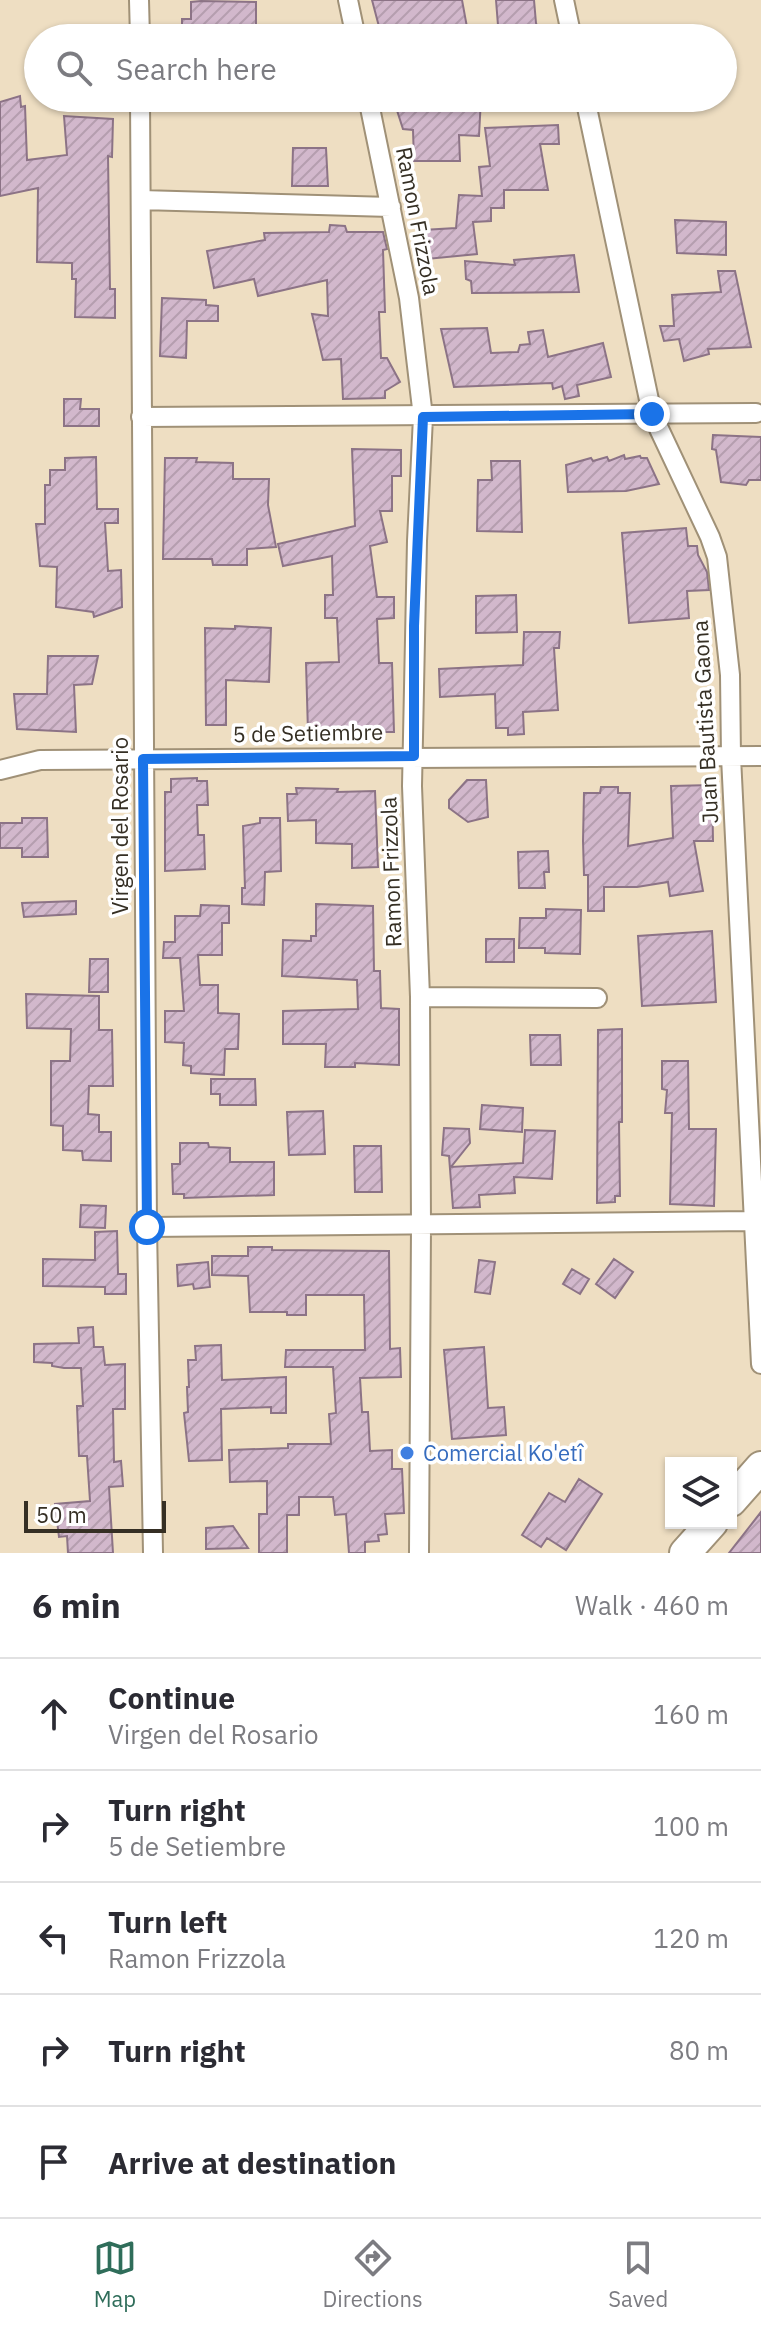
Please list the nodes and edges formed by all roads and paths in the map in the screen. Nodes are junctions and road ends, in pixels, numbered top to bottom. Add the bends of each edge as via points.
1 (139, 0) edge
2 (348, 0) edge
3 (564, 0) edge
4 (140, 24) edge
5 (353, 24) edge
6 (569, 24) edge
7 (140, 112) edge
8 (371, 112) edge
9 (588, 112) edge
10 (141, 200) junction
11 (391, 207) junction
12 (756, 413) dead end
13 (652, 414) junction
14 (141, 417) junction
15 (423, 417) junction
16 (414, 756) junction
17 (761, 756) edge
18 (731, 757) junction
19 (143, 759) junction
20 (0, 770) edge
21 (420, 997) junction
22 (597, 998) dead end
23 (753, 1221) junction
24 (421, 1226) junction
25 (147, 1227) junction
26 (761, 1364) edge
27 (761, 1467) edge
28 (737, 1494) edge
29 (707, 1529) edge
30 (153, 1553) edge
31 (419, 1553) edge
32 (685, 1553) edge

1 - 4 street
2 - 5 street
3 - 6 street
7 - 10 street, Virgen del Rosario
8 - 11 street, Ramon Frizzola
9 - 13 street, Juan Bautista Gaona
10 - 11 street
10 - 14 street, Virgen del Rosario
11 - 15 street, Ramon Frizzola via 409,298
12 - 13 street
13 - 15 street
13 - 18 street, Juan Bautista Gaona via 717,557 730,675
14 - 15 street
14 - 19 street, Virgen del Rosario
15 - 16 street, Ramon Frizzola
16 - 18 street, 5 de Setiembre
16 - 19 street, 5 de Setiembre
16 - 21 street, Ramon Frizzola
17 - 18 street, 5 de Setiembre
18 - 23 street, Juan Bautista Gaona
19 - 20 street, 5 de Setiembre via 40,760
19 - 25 street, Virgen del Rosario
21 - 22 street
21 - 24 street, Ramon Frizzola
23 - 24 street
23 - 26 street, Juan Bautista Gaona
24 - 25 street
24 - 31 street, Ramon Frizzola
25 - 30 street, Virgen del Rosario
27 - 28 main road
29 - 32 main road

